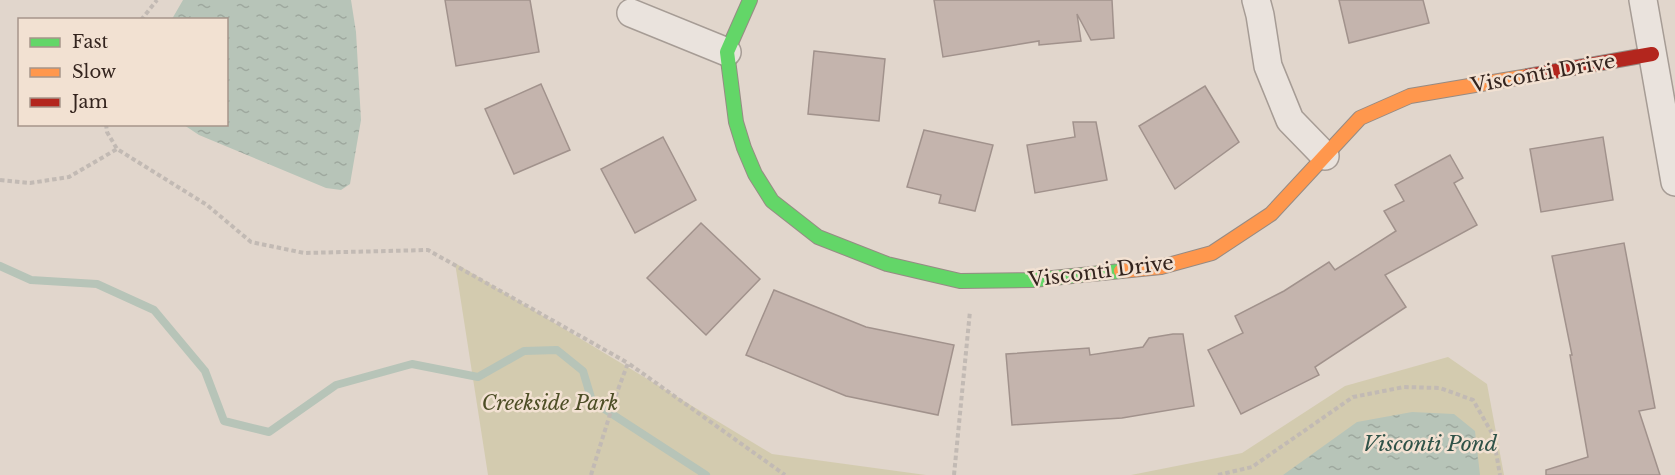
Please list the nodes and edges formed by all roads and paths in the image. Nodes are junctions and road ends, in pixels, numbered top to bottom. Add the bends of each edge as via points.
1 (157, 0) edge
2 (750, 0) edge
3 (1256, 0) edge
4 (1643, 0) edge
5 (631, 13) dead end
6 (143, 18) edge
7 (728, 52) junction
8 (1652, 54) junction
9 (106, 126) edge
10 (117, 149) junction
11 (1325, 156) junction
12 (0, 180) edge
13 (1675, 182) edge
14 (973, 280) junction
15 (628, 363) junction
16 (591, 475) edge
17 (785, 475) edge
18 (954, 475) edge
19 (1218, 475) edge
20 (1500, 475) edge

1 - 6 path
2 - 7 street
3 - 11 street via 1268,66 1290,120
4 - 8 street
5 - 7 street
7 - 14 street, Visconti Drive via 736,122 755,174 772,201 818,237 887,264 960,281
8 - 11 street, Visconti Drive via 1410,96 1360,118
8 - 13 street
9 - 10 path
10 - 12 path via 69,177 30,183
10 - 15 path via 207,206 251,242 304,253 428,250
11 - 14 street, Visconti Drive via 1271,214 1212,253 1161,267 1033,280
14 - 18 path
15 - 16 path
15 - 17 path
19 - 20 path via 1252,467 1353,397 1404,387 1440,388 1473,400 1493,435

